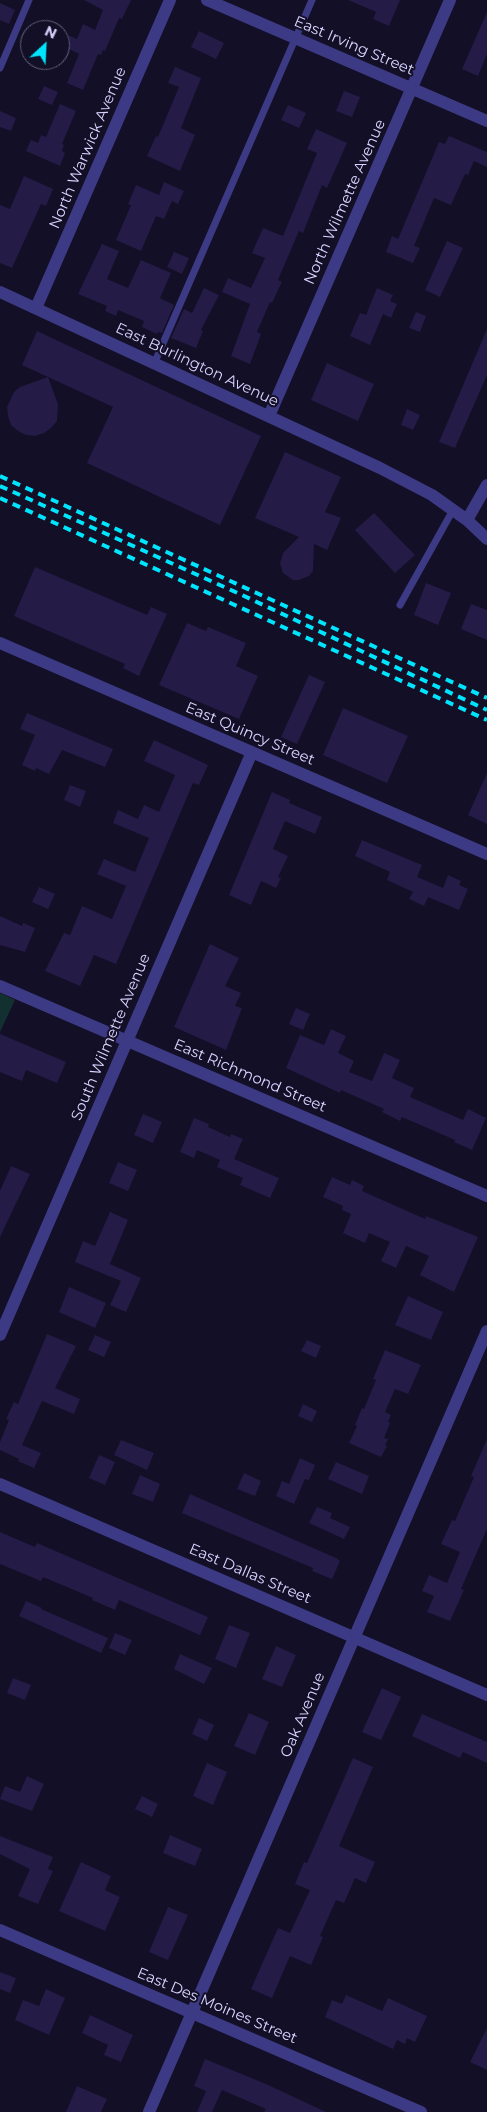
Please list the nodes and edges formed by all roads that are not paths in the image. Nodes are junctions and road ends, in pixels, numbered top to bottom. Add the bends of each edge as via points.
1 (29, 0) edge
2 (170, 0) edge
3 (207, 0) edge
4 (312, 0) edge
5 (450, 0) edge
6 (295, 38) junction
7 (0, 68) edge
8 (412, 89) junction
9 (487, 121) edge
10 (0, 292) edge
11 (36, 308) junction
12 (154, 364) junction
13 (269, 416) junction
14 (487, 485) edge
15 (453, 510) junction
16 (467, 520) junction
17 (487, 538) edge
18 (400, 605) dead end
19 (0, 644) edge
20 (252, 752) junction
21 (487, 854) edge
22 (0, 986) edge
23 (127, 1040) junction
24 (487, 1196) edge
25 (487, 1331) edge
26 (0, 1335) edge
27 (0, 1484) edge
28 (355, 1637) junction
29 (487, 1695) edge
30 (0, 1930) edge
31 (192, 2013) junction
32 (148, 2112) edge
33 (421, 2112) edge

1 - 7 lane
2 - 11 street, North Warwick Avenue
3 - 6 street, East Irving Street
4 - 6 lane
5 - 8 street, North Wilmette Avenue
6 - 8 street, East Irving Street
6 - 12 lane
8 - 9 street, East Irving Street
8 - 13 street, North Wilmette Avenue
10 - 11 street, East Burlington Avenue
11 - 12 street, East Burlington Avenue
12 - 13 street, East Burlington Avenue
13 - 15 street, East Burlington Avenue via 432,494
14 - 16 street
15 - 16 street, East Burlington Avenue
15 - 18 lane
16 - 17 street, East Burlington Avenue
19 - 20 street, East Quincy Street
20 - 21 street, East Quincy Street
20 - 23 street, South Wilmette Avenue
22 - 23 street, East Richmond Street
23 - 24 street, East Richmond Street
23 - 26 street, South Wilmette Avenue
25 - 28 street, Oak Avenue
27 - 28 street, East Dallas Street
28 - 29 street, East Dallas Street
28 - 31 street, Oak Avenue
30 - 31 street, East Des Moines Street
31 - 32 street, Oak Avenue
31 - 33 street, East Des Moines Street

